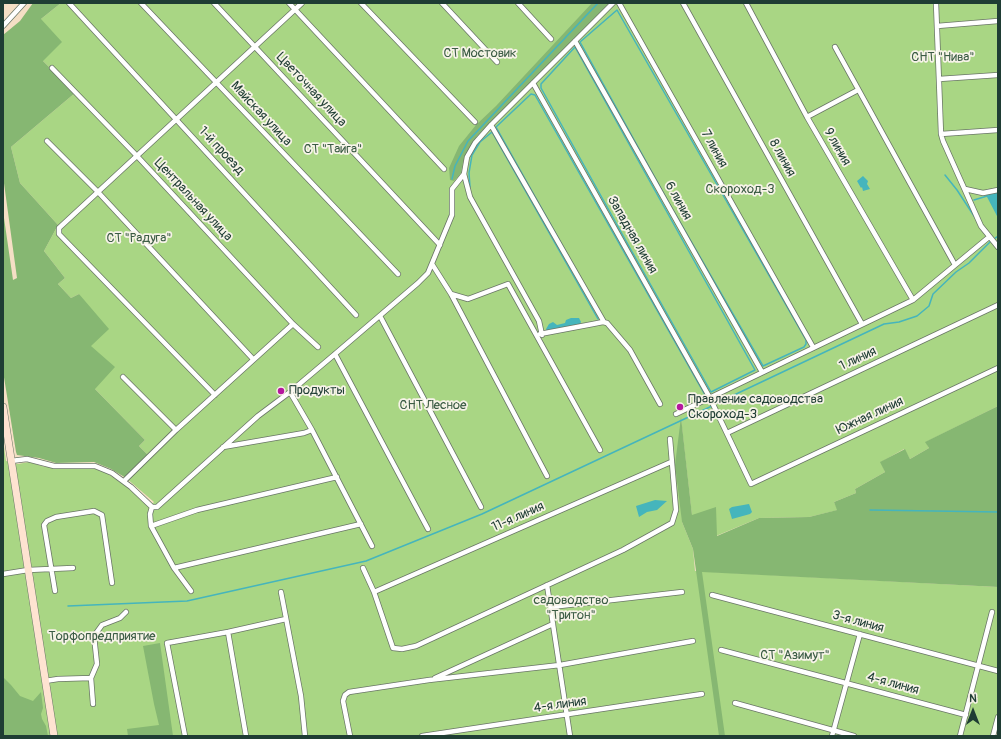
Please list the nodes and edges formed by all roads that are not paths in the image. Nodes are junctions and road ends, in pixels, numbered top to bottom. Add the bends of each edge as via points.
1 (24, 3) edge
2 (69, 3) edge
3 (141, 3) edge
4 (214, 3) edge
5 (289, 3) edge
6 (302, 3) edge
7 (361, 3) edge
8 (442, 3) edge
9 (518, 3) edge
10 (613, 3) edge
11 (619, 3) edge
12 (683, 3) edge
13 (746, 3) edge
14 (936, 3) edge
15 (295, 9) junction
16 (998, 21) edge
17 (3, 26) edge
18 (937, 26) junction
19 (551, 38) dead end
20 (575, 41) junction
21 (255, 46) junction
22 (835, 47) dead end
23 (497, 62) dead end
24 (52, 68) dead end
25 (998, 75) edge
26 (939, 79) junction
27 (216, 83) junction
28 (533, 83) junction
29 (858, 90) junction
30 (807, 117) junction
31 (176, 119) junction
32 (476, 122) dead end
33 (491, 125) junction
34 (998, 130) edge
35 (941, 134) junction
36 (47, 141) dead end
37 (137, 156) junction
38 (444, 169) dead end
39 (464, 174) junction
40 (965, 188) junction
41 (998, 190) edge
42 (98, 192) junction
43 (990, 239) junction
44 (440, 245) junction
45 (998, 247) edge
46 (432, 264) junction
47 (955, 265) junction
48 (398, 274) dead end
49 (451, 294) junction
50 (913, 300) junction
51 (998, 304) edge
52 (356, 315) dead end
53 (380, 316) junction
54 (604, 322) junction
55 (293, 324) junction
56 (862, 324) junction
57 (536, 334) junction
58 (542, 334) junction
59 (318, 347) dead end
60 (813, 347) junction
61 (335, 354) junction
62 (254, 359) junction
63 (998, 368) edge
64 (762, 372) junction
65 (123, 377) dead end
66 (290, 392) junction
67 (215, 395) junction
68 (710, 398) junction
69 (660, 404) dead end
70 (3, 407) edge
71 (676, 414) dead end
72 (176, 430) junction
73 (312, 430) junction
74 (727, 433) junction
75 (670, 439) dead end
76 (222, 447) junction
77 (600, 450) dead end
78 (11, 461) junction
79 (671, 462) junction
80 (547, 476) dead end
81 (337, 477) junction
82 (124, 481) junction
83 (751, 484) joint
84 (152, 507) junction
85 (481, 507) dead end
86 (361, 524) junction
87 (151, 526) junction
88 (428, 530) dead end
89 (372, 546) dead end
90 (73, 568) dead end
91 (174, 568) junction
92 (363, 568) dead end
93 (28, 570) junction
94 (52, 570) junction
95 (3, 574) edge
96 (112, 583) dead end
97 (548, 585) junction
98 (191, 591) dead end
99 (55, 592) dead end
100 (281, 592) dead end
101 (374, 592) junction
102 (682, 592) dead end
103 (712, 595) dead end
104 (551, 607) junction
105 (126, 612) dead end
106 (992, 612) dead end
107 (286, 619) junction
108 (553, 624) junction
109 (228, 632) junction
110 (860, 634) junction
111 (693, 641) dead end
112 (721, 650) dead end
113 (560, 665) junction
114 (978, 665) junction
115 (998, 671) edge
116 (91, 678) junction
117 (430, 680) junction
118 (45, 681) junction
119 (847, 683) junction
120 (702, 694) dead end
121 (735, 703) dead end
122 (93, 704) dead end
123 (567, 715) junction
124 (966, 715) junction
125 (998, 717) edge
126 (834, 730) junction
127 (54, 736) edge
128 (185, 736) edge
129 (246, 736) edge
130 (305, 736) edge
131 (350, 736) edge
132 (422, 736) edge
133 (570, 736) edge
134 (832, 736) edge
135 (854, 736) edge
136 (960, 736) edge
137 (993, 736) edge

1 - 17 street
2 - 31 street, 1-й проезд
3 - 27 street, Майская улица
4 - 21 street, Цветочная улица
5 - 15 street
6 - 15 street
7 - 32 street
8 - 23 street
9 - 19 street
10 - 20 street
11 - 60 street, 7 линия
12 - 56 street, 8 линия
13 - 30 street, 9 линия
14 - 18 street
15 - 21 street
15 - 38 street
16 - 18 street
18 - 26 street
20 - 28 street
20 - 64 street, 6 линия
21 - 27 street
21 - 44 street, Цветочная улица
22 - 29 street
24 - 37 street, Центральная улица
25 - 26 street
26 - 35 street
27 - 31 street
27 - 48 street, Майская улица
28 - 33 street
28 - 68 street, Западная линия
29 - 30 street
29 - 47 street
30 - 50 street, 9 линия
31 - 37 street
31 - 52 street, 1-й проезд
33 - 39 street via 467,157
33 - 54 street
34 - 35 street
35 - 40 street
36 - 42 street
37 - 42 street
37 - 55 street, Центральная улица
39 - 44 street via 452,189 452,215
39 - 58 street via 470,197 539,321
40 - 41 street via 983,192
40 - 43 street via 981,226
42 - 62 street
42 - 67 street via 59,228 60,234
43 - 45 street
43 - 47 street
44 - 46 street
46 - 49 street
46 - 53 street via 428,273
47 - 50 street
49 - 57 street via 468,299 508,284
49 - 80 street
50 - 56 street
51 - 74 street, 1 линия
53 - 61 street
53 - 85 street
54 - 58 street
54 - 69 street via 630,350
55 - 59 street, Центральная улица
55 - 62 street
56 - 60 street
57 - 58 street
57 - 77 street
60 - 64 street
61 - 66 street
61 - 88 street
62 - 67 street
63 - 83 street, Южная линия
64 - 68 street
65 - 72 street
66 - 73 street
66 - 76 street
67 - 72 street
68 - 71 street
68 - 74 street, Западная линия
70 - 78 main road
72 - 82 street
73 - 76 street
73 - 81 street
74 - 83 street, Западная линия
75 - 79 street
76 - 84 street via 169,497 157,507
78 - 82 street via 27,459 54,466 95,466
78 - 93 main road
79 - 97 street via 676,510 672,523 623,550
79 - 101 street, 11-я линия
81 - 86 street
81 - 87 street via 196,510
82 - 84 street
84 - 87 street
86 - 89 street
86 - 91 street
87 - 91 street
90 - 94 street
91 - 98 street
92 - 101 street
93 - 94 street
93 - 95 street
93 - 118 main road
94 - 96 street via 44,525 56,517 94,511 102,515
94 - 99 street
97 - 101 street via 416,646 402,649 393,648
97 - 104 street
100 - 107 street
102 - 104 street
103 - 110 street, 3-я линия
104 - 108 street
105 - 116 street via 96,631 94,636 97,664
106 - 114 street
107 - 109 street
107 - 130 street via 301,696
108 - 113 street
108 - 117 street
109 - 128 street via 167,643
109 - 129 street
110 - 114 street, 3-я линия
110 - 119 street
111 - 113 street
112 - 119 street, 4-я линия
113 - 117 street
113 - 123 street
114 - 115 street, 3-я линия
114 - 124 street
116 - 118 street
116 - 122 street
117 - 131 street via 347,693 343,701
118 - 127 main road
119 - 124 street, 4-я линия
119 - 126 street
120 - 123 street, 4-я линия
121 - 126 street
123 - 132 street, 4-я линия
123 - 133 street
124 - 136 street
125 - 137 street
126 - 134 street
126 - 135 street

